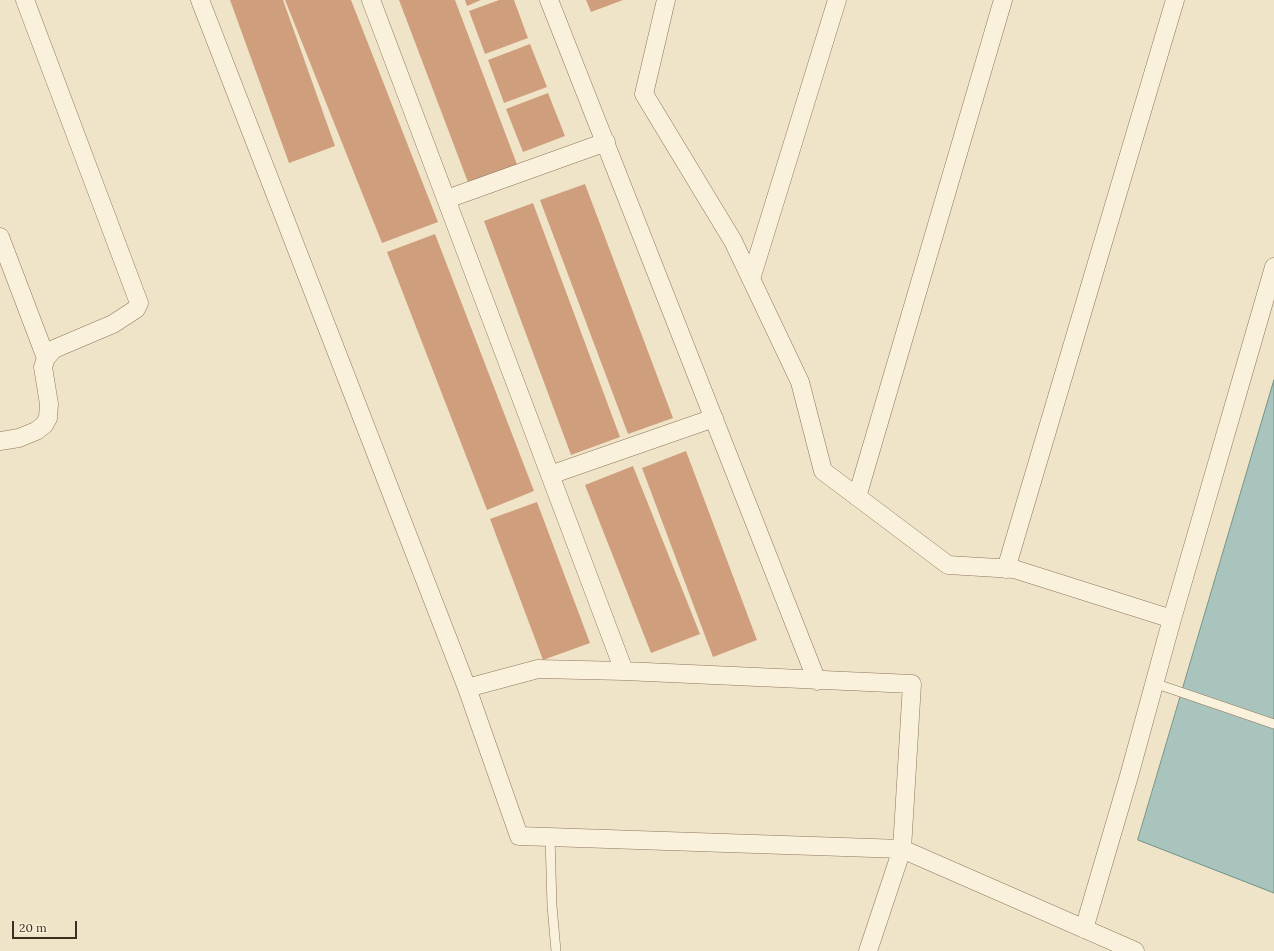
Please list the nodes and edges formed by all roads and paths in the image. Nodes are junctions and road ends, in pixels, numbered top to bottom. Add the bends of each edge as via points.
1 (25, 0) edge
2 (200, 0) edge
3 (371, 0) edge
4 (549, 0) edge
5 (666, 0) edge
6 (837, 0) edge
7 (1003, 0) edge
8 (1175, 0) edge
9 (606, 142) junction
10 (447, 199) junction
11 (0, 237) edge
12 (1274, 267) edge
13 (751, 279) junction
14 (46, 358) junction
15 (714, 418) junction
16 (0, 441) edge
17 (550, 475) junction
18 (858, 497) junction
19 (1006, 569) junction
20 (1172, 618) junction
21 (624, 671) junction
22 (818, 681) junction
23 (1154, 683) junction
24 (467, 688) junction
25 (1274, 724) edge
26 (550, 837) junction
27 (902, 849) junction
28 (1084, 929) junction
29 (556, 951) edge
30 (868, 951) edge
31 (1135, 951) edge

1 - 14 street via 139,303 136,309 113,324 54,349
2 - 24 street
3 - 10 street
4 - 9 street
5 - 13 street via 644,94 732,241
6 - 13 street
7 - 18 street
8 - 19 street
9 - 10 street
9 - 15 street
10 - 17 street
11 - 14 street
12 - 20 street
13 - 18 street via 800,382 823,471
14 - 16 street via 43,367 49,404 48,418 36,431 19,438
15 - 17 street
15 - 22 street
17 - 21 street
18 - 19 street via 948,565
19 - 20 street via 1014,569
20 - 23 street
21 - 22 street
21 - 24 street via 538,670
22 - 27 street via 912,684
23 - 25 lane
23 - 28 street
24 - 26 street via 519,836
26 - 27 street
26 - 29 lane
27 - 28 street
27 - 30 street
28 - 31 street

